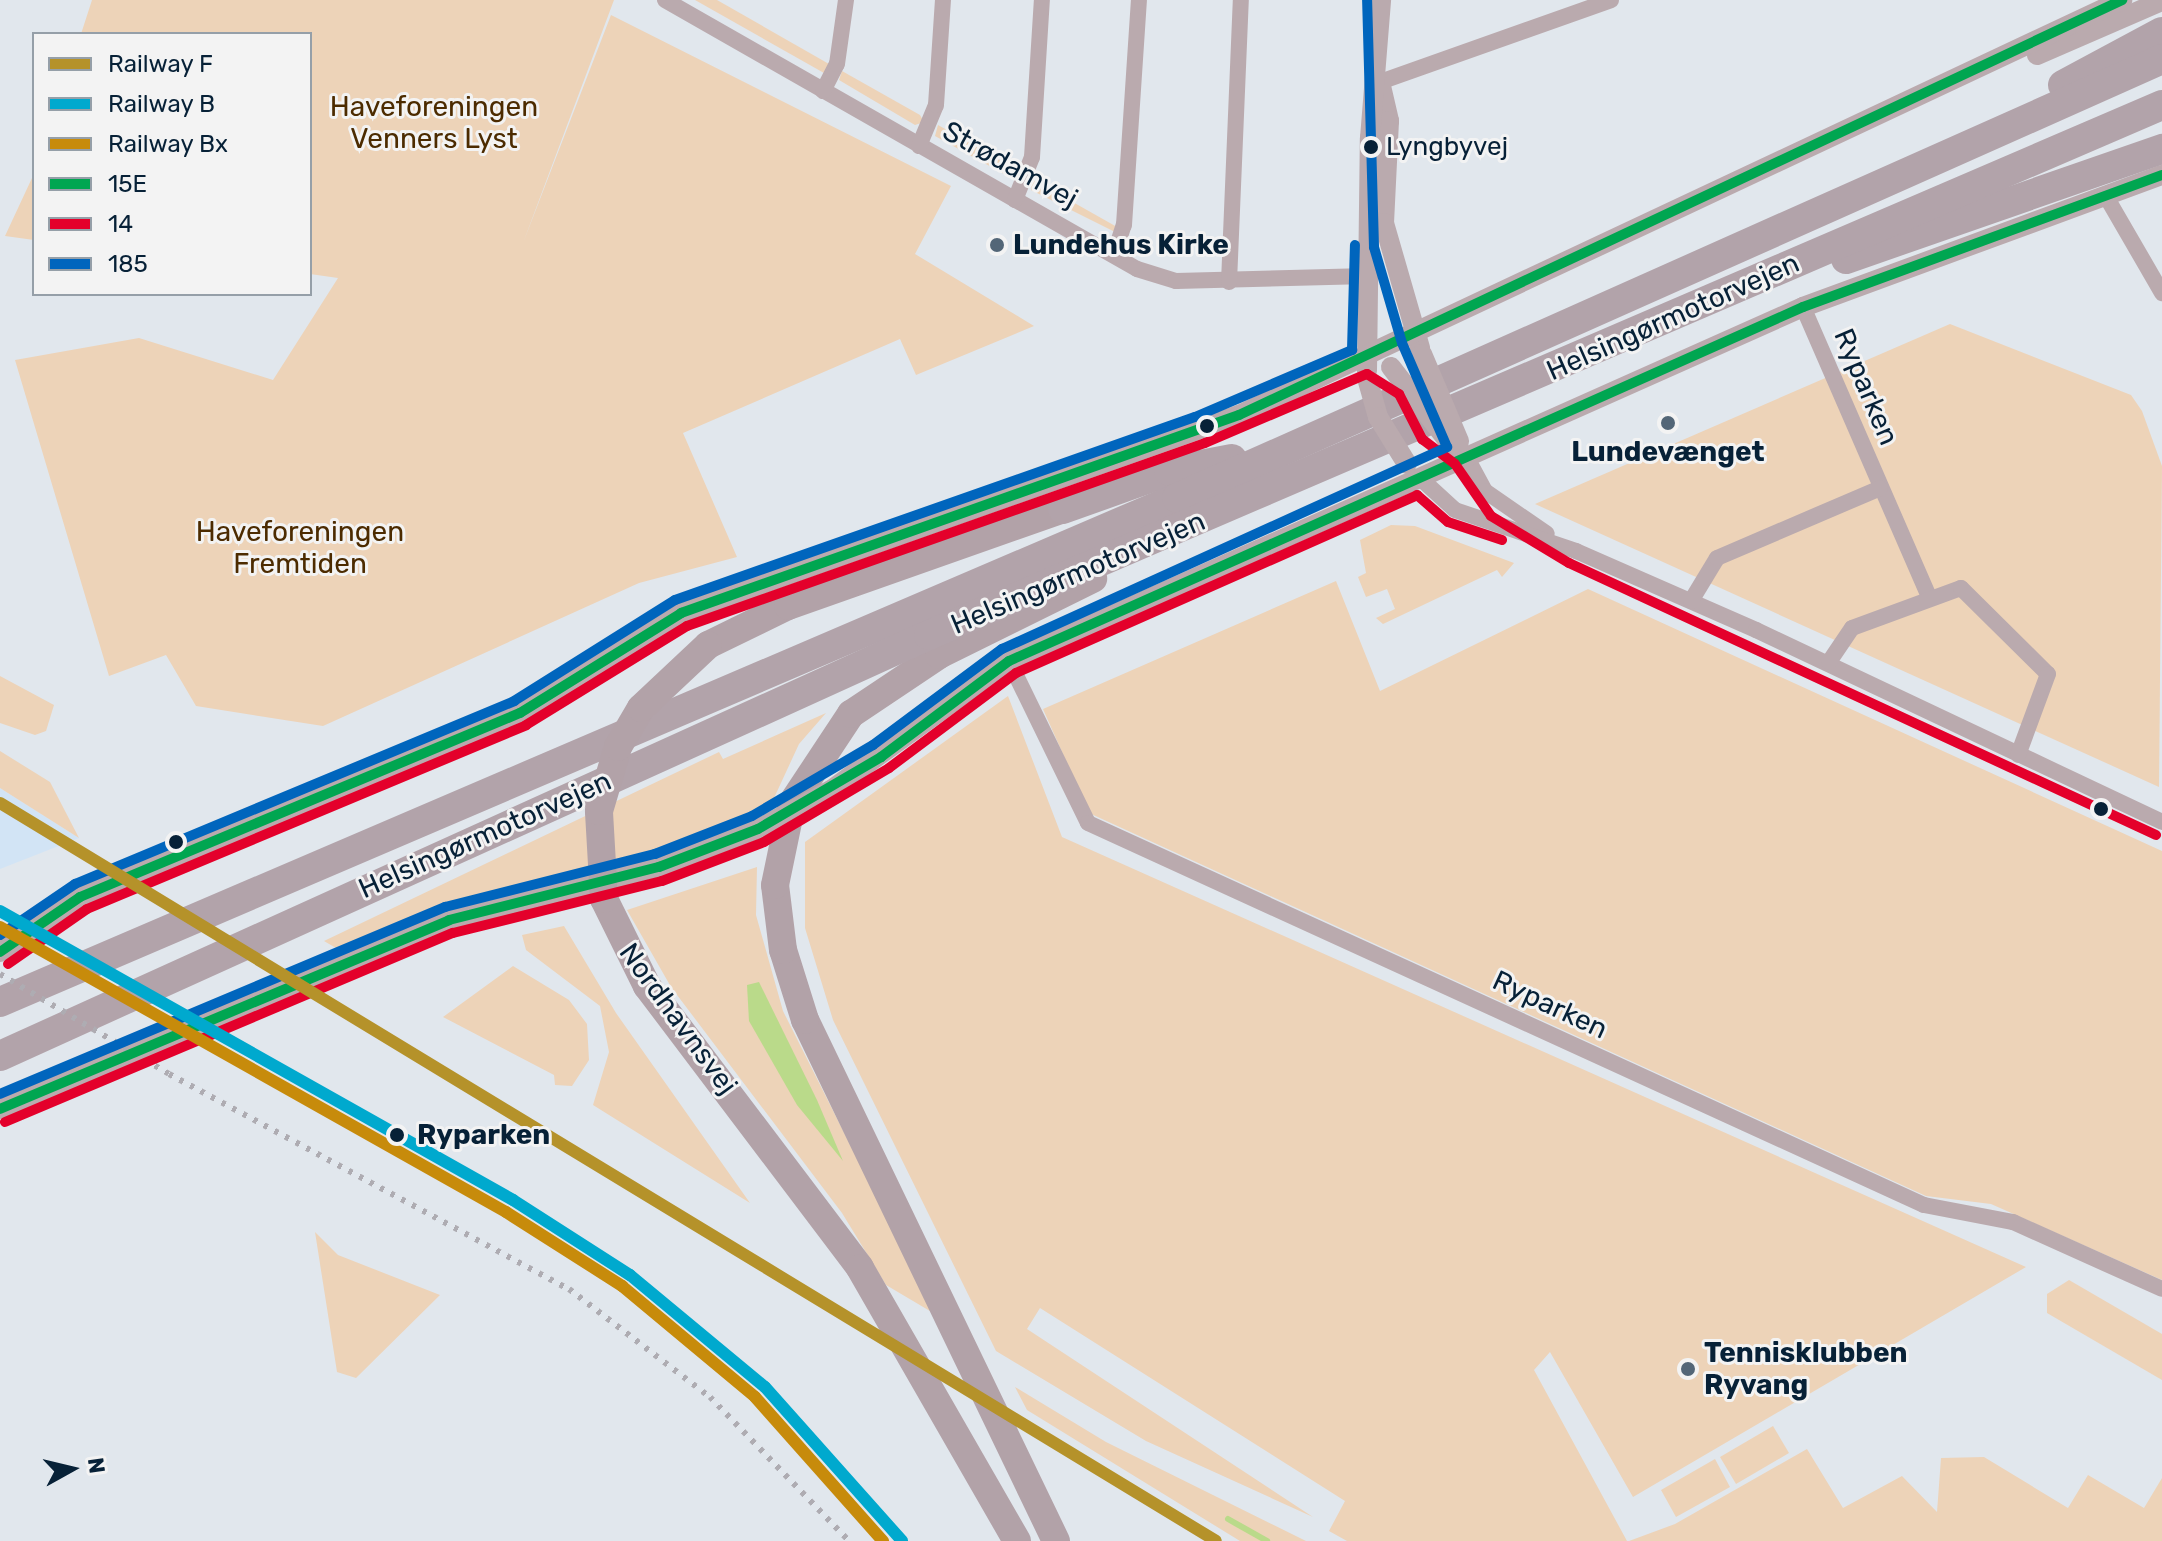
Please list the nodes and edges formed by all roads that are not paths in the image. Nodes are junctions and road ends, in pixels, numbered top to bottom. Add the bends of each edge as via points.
1 (665, 0) edge
2 (846, 0) edge
3 (943, 0) edge
4 (1042, 0) edge
5 (1139, 0) edge
6 (1241, 0) edge
7 (1381, 0) edge
8 (1611, 0) edge
9 (2122, 0) edge
10 (2162, 1) edge
11 (2162, 32) edge
12 (2162, 59) edge
13 (1380, 82) junction
14 (823, 91) junction
15 (2162, 105) edge
16 (919, 146) junction
17 (1962, 146) junction
18 (2162, 149) edge
19 (1797, 156) junction
20 (2162, 175) edge
21 (2107, 198) junction
22 (1015, 200) junction
23 (1114, 255) junction
24 (1368, 276) junction
25 (1229, 282) junction
26 (1399, 289) junction
27 (2162, 293) edge
28 (1714, 299) junction
29 (1803, 307) junction
30 (1419, 346) junction
31 (1366, 368) junction
32 (1458, 447) junction
33 (1269, 452) junction
34 (1413, 471) junction
35 (1880, 488) junction
36 (1258, 498) junction
37 (1063, 509) joint
38 (1576, 551) junction
39 (1929, 597) junction
40 (1691, 601) junction
41 (1009, 661) junction
42 (1829, 662) junction
43 (2018, 755) junction
44 (2162, 822) edge
45 (0, 952) edge
46 (0, 1002) edge
47 (0, 1056) edge
48 (0, 1109) edge
49 (2162, 1289) edge
50 (1017, 1541) edge
51 (1056, 1541) edge

1 - 14 street, Strødamvej
2 - 14 street via 835,70
3 - 16 street via 936,105
4 - 22 street via 1032,157
5 - 23 street via 1124,225
6 - 25 street
7 - 13 street
8 - 13 street
9 - 19 street
10 - 19 street
11 - 17 highway
12 - 17 highway, Helsingørmotorvejen
13 - 24 street via 1370,121
13 - 26 street via 1389,121 1384,223
14 - 16 street, Strødamvej
15 - 28 highway, Helsingørmotorvejen
16 - 22 street, Strødamvej
17 - 33 highway, Helsingørmotorvejen
18 - 28 highway via 1938,231
19 - 30 street
20 - 21 street
21 - 27 street
21 - 29 street
22 - 23 street, Strødamvej
23 - 25 street, Strødamvej via 1176,281
24 - 25 street, Strødamvej
24 - 26 street, Strødamvej
24 - 31 street
26 - 30 street
28 - 36 highway, Helsingørmotorvejen
29 - 32 street
29 - 35 street, Ryparken
30 - 31 street
30 - 32 street, bridge
31 - 32 street, bridge via 1391,367
31 - 34 street, bridge via 1378,417
31 - 45 street via 681,613 520,713 80,897
32 - 34 street
32 - 38 street via 1501,506
33 - 37 highway via 1169,471
33 - 46 highway, Helsingørmotorvejen via 1177,498
34 - 38 street via 1455,510
34 - 41 street
35 - 39 street, Ryparken
35 - 40 street, Ryparken via 1717,558
36 - 47 highway, Helsingørmotorvejen via 929,635
36 - 51 highway via 939,655 868,699 814,759 781,840 779,929 805,1020
37 - 50 highway, Nordhavnsvej, bridge via 788,606 708,645 641,708 618,747 599,811 604,899 647,986 860,1268
38 - 40 street
39 - 42 street via 1852,628
39 - 43 street via 1961,588 2048,674
40 - 42 street
41 - 48 street, bridge via 831,790 758,829 659,867 449,920
41 - 49 street, Ryparken via 1088,823 1924,1205 2013,1222
42 - 43 street
43 - 44 street

